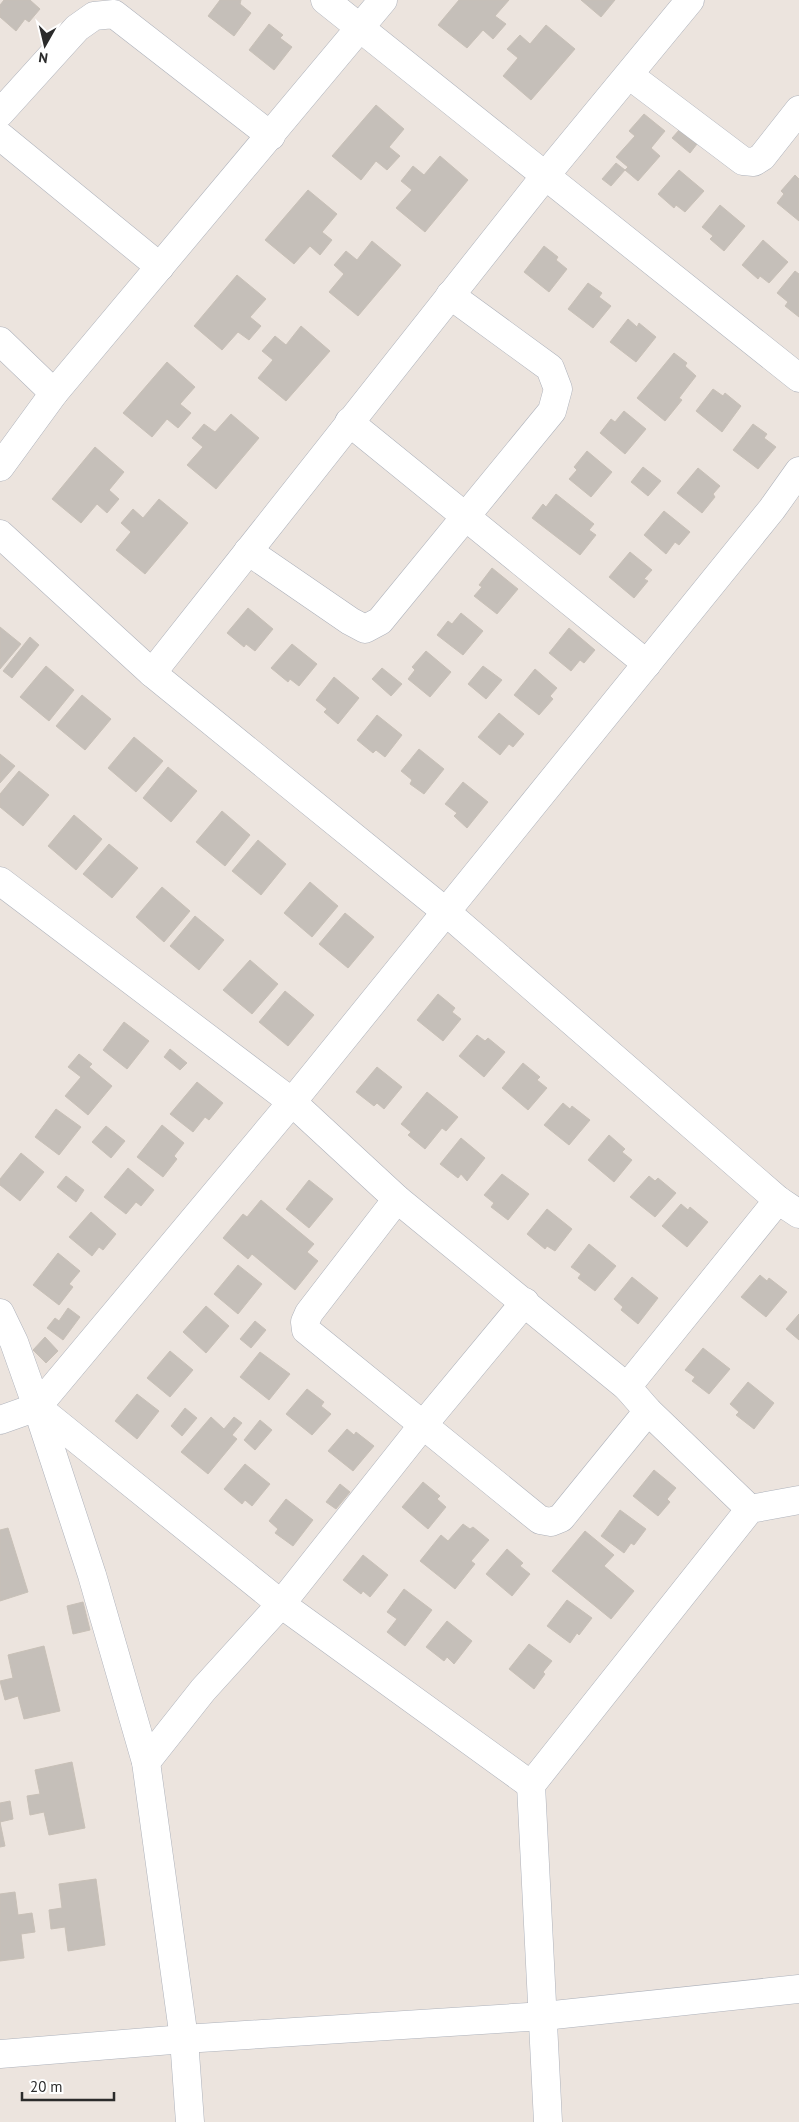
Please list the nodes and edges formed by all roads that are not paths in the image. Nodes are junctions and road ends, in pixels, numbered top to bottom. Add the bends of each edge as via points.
1 (326, 0) edge
2 (383, 0) edge
3 (690, 0) edge
4 (361, 27) junction
5 (629, 75) junction
6 (799, 110) edge
7 (0, 113) edge
8 (0, 136) edge
9 (271, 136) junction
10 (545, 176) junction
11 (160, 267) junction
12 (450, 295) junction
13 (0, 341) edge
14 (799, 378) edge
15 (54, 393) junction
16 (349, 422) junction
17 (0, 467) edge
18 (799, 471) edge
19 (467, 517) junction
20 (0, 534) edge
21 (248, 551) junction
22 (647, 664) junction
23 (152, 673) junction
24 (0, 881) edge
25 (445, 911) junction
26 (292, 1102) junction
27 (397, 1199) junction
28 (789, 1207) edge
29 (524, 1302) junction
30 (0, 1314) edge
31 (627, 1387) junction
32 (37, 1407) junction
33 (648, 1411) junction
34 (0, 1420) edge
35 (424, 1425) junction
36 (799, 1500) edge
37 (750, 1509) junction
38 (281, 1604) junction
39 (146, 1762) junction
40 (531, 1785) junction
41 (799, 1989) edge
42 (544, 2016) junction
43 (184, 2039) junction
44 (0, 2054) edge
45 (190, 2122) edge
46 (548, 2122) edge

1 - 4 street
2 - 4 street
3 - 5 street
4 - 9 street
4 - 10 street
5 - 6 street via 743,161 754,162 762,157
5 - 10 street
7 - 9 street via 77,28 94,16 114,14
8 - 11 street
9 - 11 street
10 - 12 street
10 - 14 street
11 - 15 street
12 - 16 street
12 - 19 street via 550,368 558,389 552,411
13 - 15 street
15 - 17 street
16 - 19 street
16 - 21 street
18 - 22 street
19 - 21 street via 380,621 365,629
19 - 22 street
20 - 23 street
21 - 23 street
22 - 25 street
23 - 25 street
24 - 26 street
25 - 26 street
25 - 28 street
26 - 27 street
26 - 32 street
27 - 29 street
27 - 35 street via 305,1322 306,1330
28 - 31 street
29 - 31 street
29 - 35 street
30 - 32 street via 14,1342
31 - 33 street
32 - 34 street
32 - 38 street
32 - 39 street via 92,1576
33 - 35 street via 561,1518 551,1522 540,1520
33 - 37 street
35 - 38 street
36 - 37 street
37 - 40 street
38 - 39 street via 203,1690
38 - 40 street
39 - 43 street
40 - 42 street
41 - 42 street
42 - 43 street
42 - 46 street
43 - 44 street
43 - 45 street

